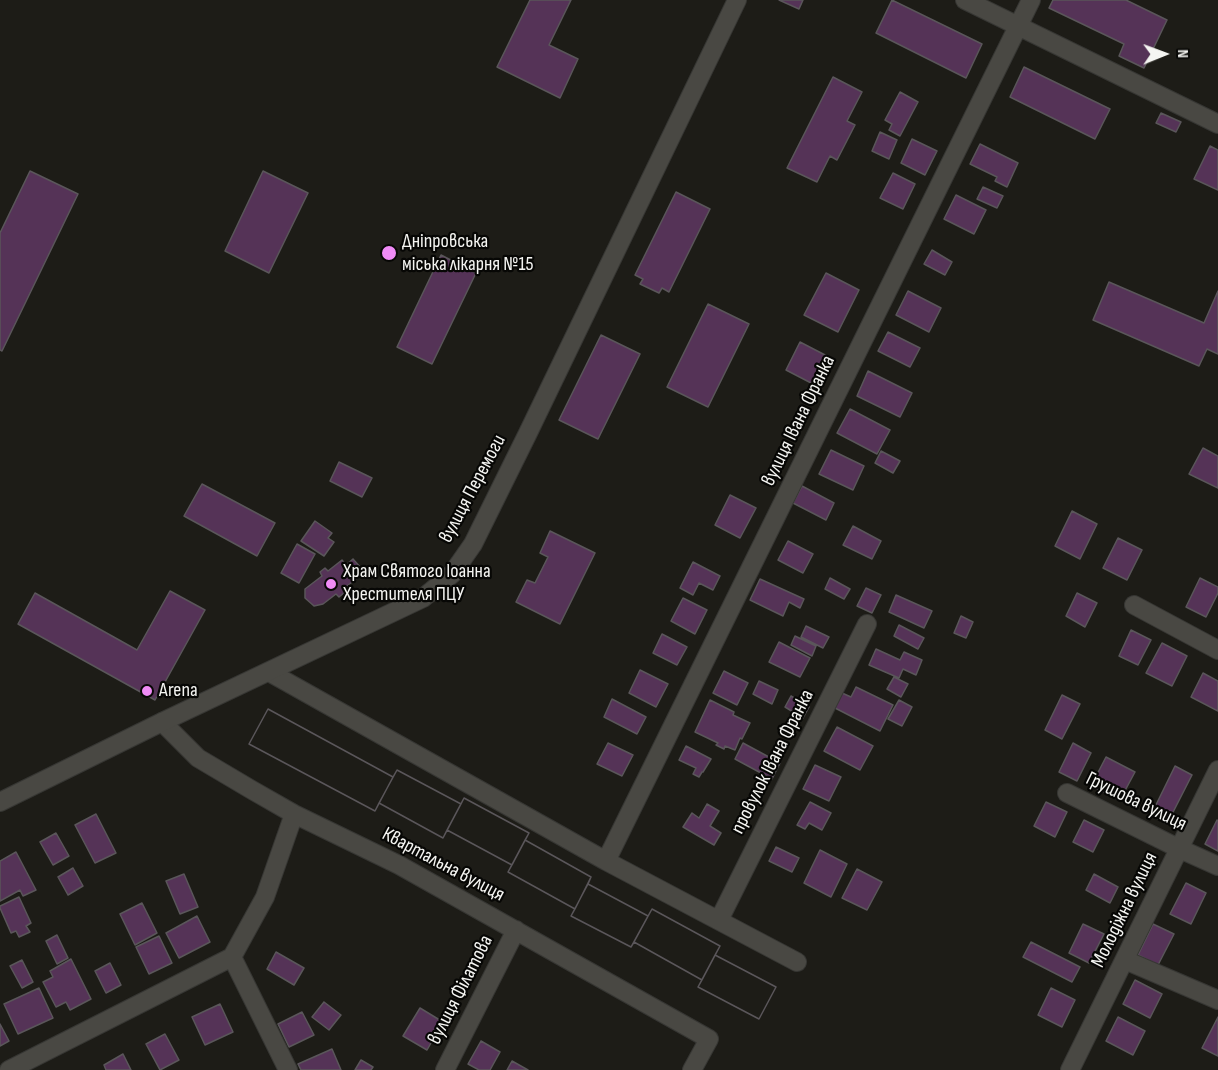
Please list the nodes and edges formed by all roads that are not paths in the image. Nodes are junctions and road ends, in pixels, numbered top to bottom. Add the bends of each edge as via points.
1 (737, 0) edge
2 (965, 0) edge
3 (1031, 0) edge
4 (1018, 26) junction
5 (1218, 124) edge
6 (1134, 605) dead end
7 (867, 624) dead end
8 (1218, 650) edge
9 (269, 672) junction
10 (162, 722) junction
11 (1218, 770) edge
12 (1067, 793) dead end
13 (0, 802) edge
14 (294, 814) junction
15 (1180, 849) junction
16 (606, 861) junction
17 (1218, 866) edge
18 (719, 920) junction
19 (516, 930) junction
20 (232, 957) junction
21 (1125, 960) junction
22 (797, 962) dead end
23 (1218, 1000) edge
24 (45, 1062) edge
25 (9, 1070) edge
26 (288, 1070) edge
27 (445, 1070) edge
28 (692, 1070) edge
29 (1070, 1070) edge

1 - 9 street, вулиця Перемоги via 473,544 452,574 423,598
2 - 4 street
3 - 4 street, вулиця Івана Франка
4 - 5 street
4 - 16 street, вулиця Івана Франка
6 - 8 street
7 - 18 street, провулок Івана Франка
9 - 10 street, вулиця Перемоги
9 - 16 street
10 - 13 street, вулиця Перемоги
10 - 14 street, Квартальна вулиця via 198,758
11 - 15 street, Молодіжна вулиця
12 - 15 street, Грушова вулиця
14 - 19 street, Квартальна вулиця via 399,865
14 - 20 street via 265,897
15 - 17 street, Грушова вулиця
15 - 21 street, Молодіжна вулиця
16 - 18 street
18 - 22 street
19 - 27 street, вулиця Філатова
19 - 28 street, Квартальна вулиця via 709,1039
20 - 24 street
20 - 26 street
21 - 23 street
21 - 29 street, Молодіжна вулиця
24 - 25 street

